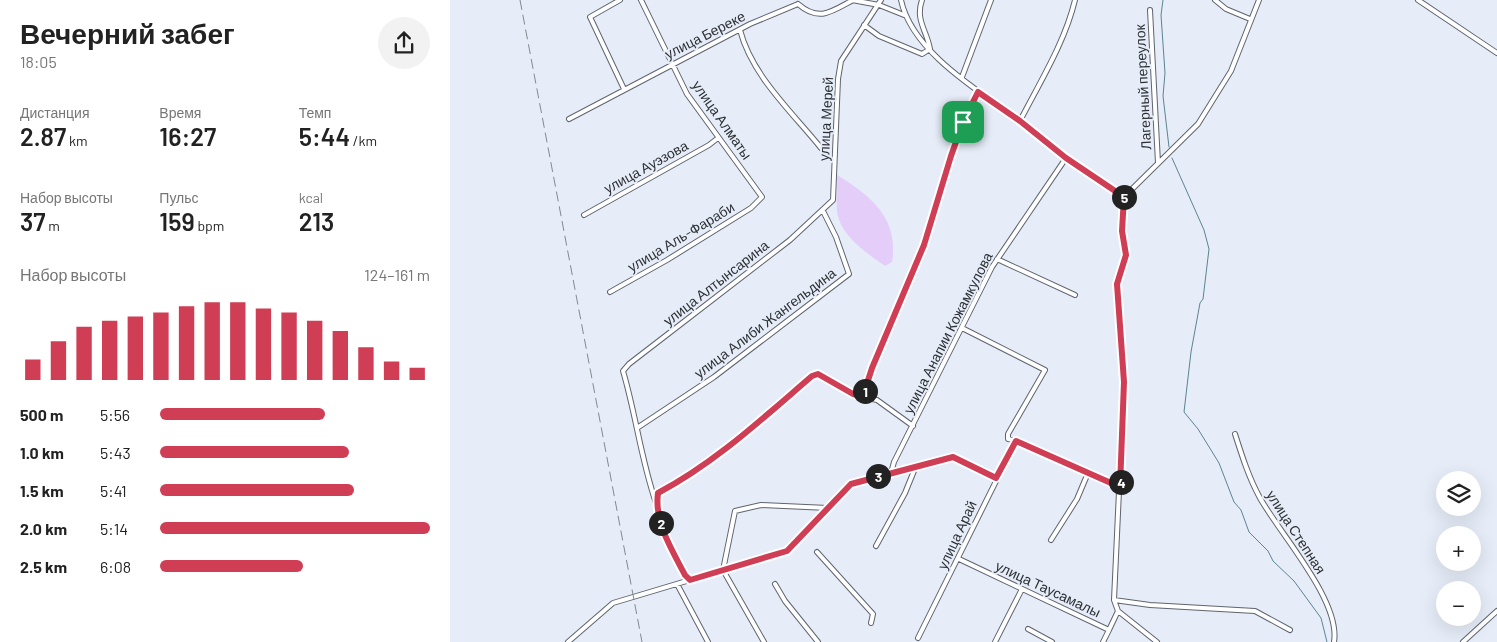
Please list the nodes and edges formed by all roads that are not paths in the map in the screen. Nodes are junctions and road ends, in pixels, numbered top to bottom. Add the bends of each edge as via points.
1 (620, 0) edge
2 (641, 0) edge
3 (853, 0) edge
4 (881, 0) edge
5 (901, 0) edge
6 (922, 0) edge
7 (991, 0) edge
8 (1075, 0) edge
9 (1215, 0) edge
10 (1259, 0) edge
11 (1418, 0) edge
12 (798, 2) edge
13 (879, 5) junction
14 (1150, 10) dead end
15 (904, 15) junction
16 (1250, 19) junction
17 (864, 25) junction
18 (740, 30) junction
19 (930, 49) junction
20 (1497, 53) edge
21 (674, 65) junction
22 (962, 77) junction
23 (624, 89) junction
24 (978, 92) junction
25 (569, 118) dead end
26 (1020, 121) junction
27 (718, 138) junction
28 (821, 148) dead end
29 (1066, 158) junction
30 (1158, 163) junction
31 (762, 197) joint
32 (1124, 197) junction
33 (823, 211) junction
34 (584, 215) dead end
35 (997, 259) junction
36 (610, 292) dead end
37 (1075, 295) dead end
38 (962, 328) junction
39 (863, 396) junction
40 (913, 426) junction
41 (637, 428) junction
42 (1235, 434) dead end
43 (1016, 441) junction
44 (916, 466) junction
45 (891, 473) junction
46 (1088, 473) junction
47 (996, 478) junction
48 (1120, 487) junction
49 (656, 504) junction
50 (828, 508) junction
51 (1050, 540) dead end
52 (876, 546) dead end
53 (818, 552) dead end
54 (959, 559) junction
55 (723, 570) junction
56 (690, 580) junction
57 (677, 584) junction
58 (775, 584) dead end
59 (1022, 589) junction
60 (1114, 600) junction
61 (1118, 611) junction
62 (1497, 611) edge
63 (871, 623) dead end
64 (1028, 629) dead end
65 (1109, 630) junction
66 (1290, 630) dead end
67 (918, 638) dead end
68 (568, 642) edge
69 (708, 642) edge
70 (764, 642) edge
71 (818, 642) edge
72 (995, 642) edge
73 (1052, 642) edge
74 (1103, 642) edge
75 (1156, 642) edge
76 (1334, 642) edge
77 (1463, 642) edge

1 - 23 street via 590,17
2 - 21 street, улица Алматы
3 - 12 street via 822,15 808,13
3 - 13 street
4 - 13 street, улица Мерей
5 - 15 street
6 - 19 street via 918,10
7 - 22 street
8 - 26 street via 1062,37
9 - 16 street via 1226,9
10 - 16 street
11 - 20 street
12 - 18 street, улица Береке
13 - 15 street
13 - 17 street, улица Мерей
14 - 30 street, Лагерный переулок
15 - 19 street
16 - 30 street via 1231,71 1201,118
17 - 19 street via 879,36 922,54
17 - 33 street, улица Мерей via 841,61 833,200
18 - 21 street, улица Береке
18 - 28 street via 751,59 770,88
19 - 22 street
21 - 23 street, улица Береке
21 - 27 street, улица Алматы via 688,94
22 - 24 street
23 - 25 street, улица Береке
24 - 26 street
24 - 39 street via 963,122 924,245
26 - 29 street
27 - 31 street, улица Алматы
27 - 34 street, улица Ауэзова
29 - 32 street
29 - 35 street, улица Анапии Кожамкулова
30 - 32 street
31 - 36 street, улица Аль-Фараби via 750,208 667,260
32 - 48 street via 1122,231 1126,255 1117,284 1124,382
33 - 41 street, улица Алтынсарина via 629,364 623,371
33 - 41 street, улица Алиби Жангельдина via 848,274 844,279 714,377
35 - 37 street
35 - 38 street, улица Анапии Кожамкулова
38 - 40 street, улица Анапии Кожамкулова
38 - 43 street via 1045,370 1007,438
39 - 40 street via 878,400
39 - 49 street via 853,394 818,374 812,376 741,437 658,493
40 - 45 street, улица Анапии Кожамкулова
41 - 49 street
42 - 76 street, улица Степная via 1261,500 1318,586 1329,610
43 - 46 street
43 - 47 street, улица Арай
44 - 45 street
44 - 47 street via 953,457
44 - 52 street
45 - 50 street via 851,484
46 - 48 street
46 - 51 street via 1078,499
47 - 54 street, улица Арай
48 - 60 street
49 - 56 street via 673,552
50 - 55 street via 787,551
50 - 55 street via 761,505 735,511
53 - 63 street via 873,614
54 - 59 street, улица Таусамалы
54 - 67 street, улица Арай
55 - 56 street
55 - 70 street
56 - 57 street
57 - 68 street via 613,603
57 - 69 street
58 - 71 street
59 - 65 street, улица Таусамалы
59 - 72 street
60 - 61 street
60 - 66 street, улица Таусамалы via 1255,611
61 - 65 street, улица Таусамалы
61 - 75 street
62 - 77 street
64 - 73 street
65 - 74 street

